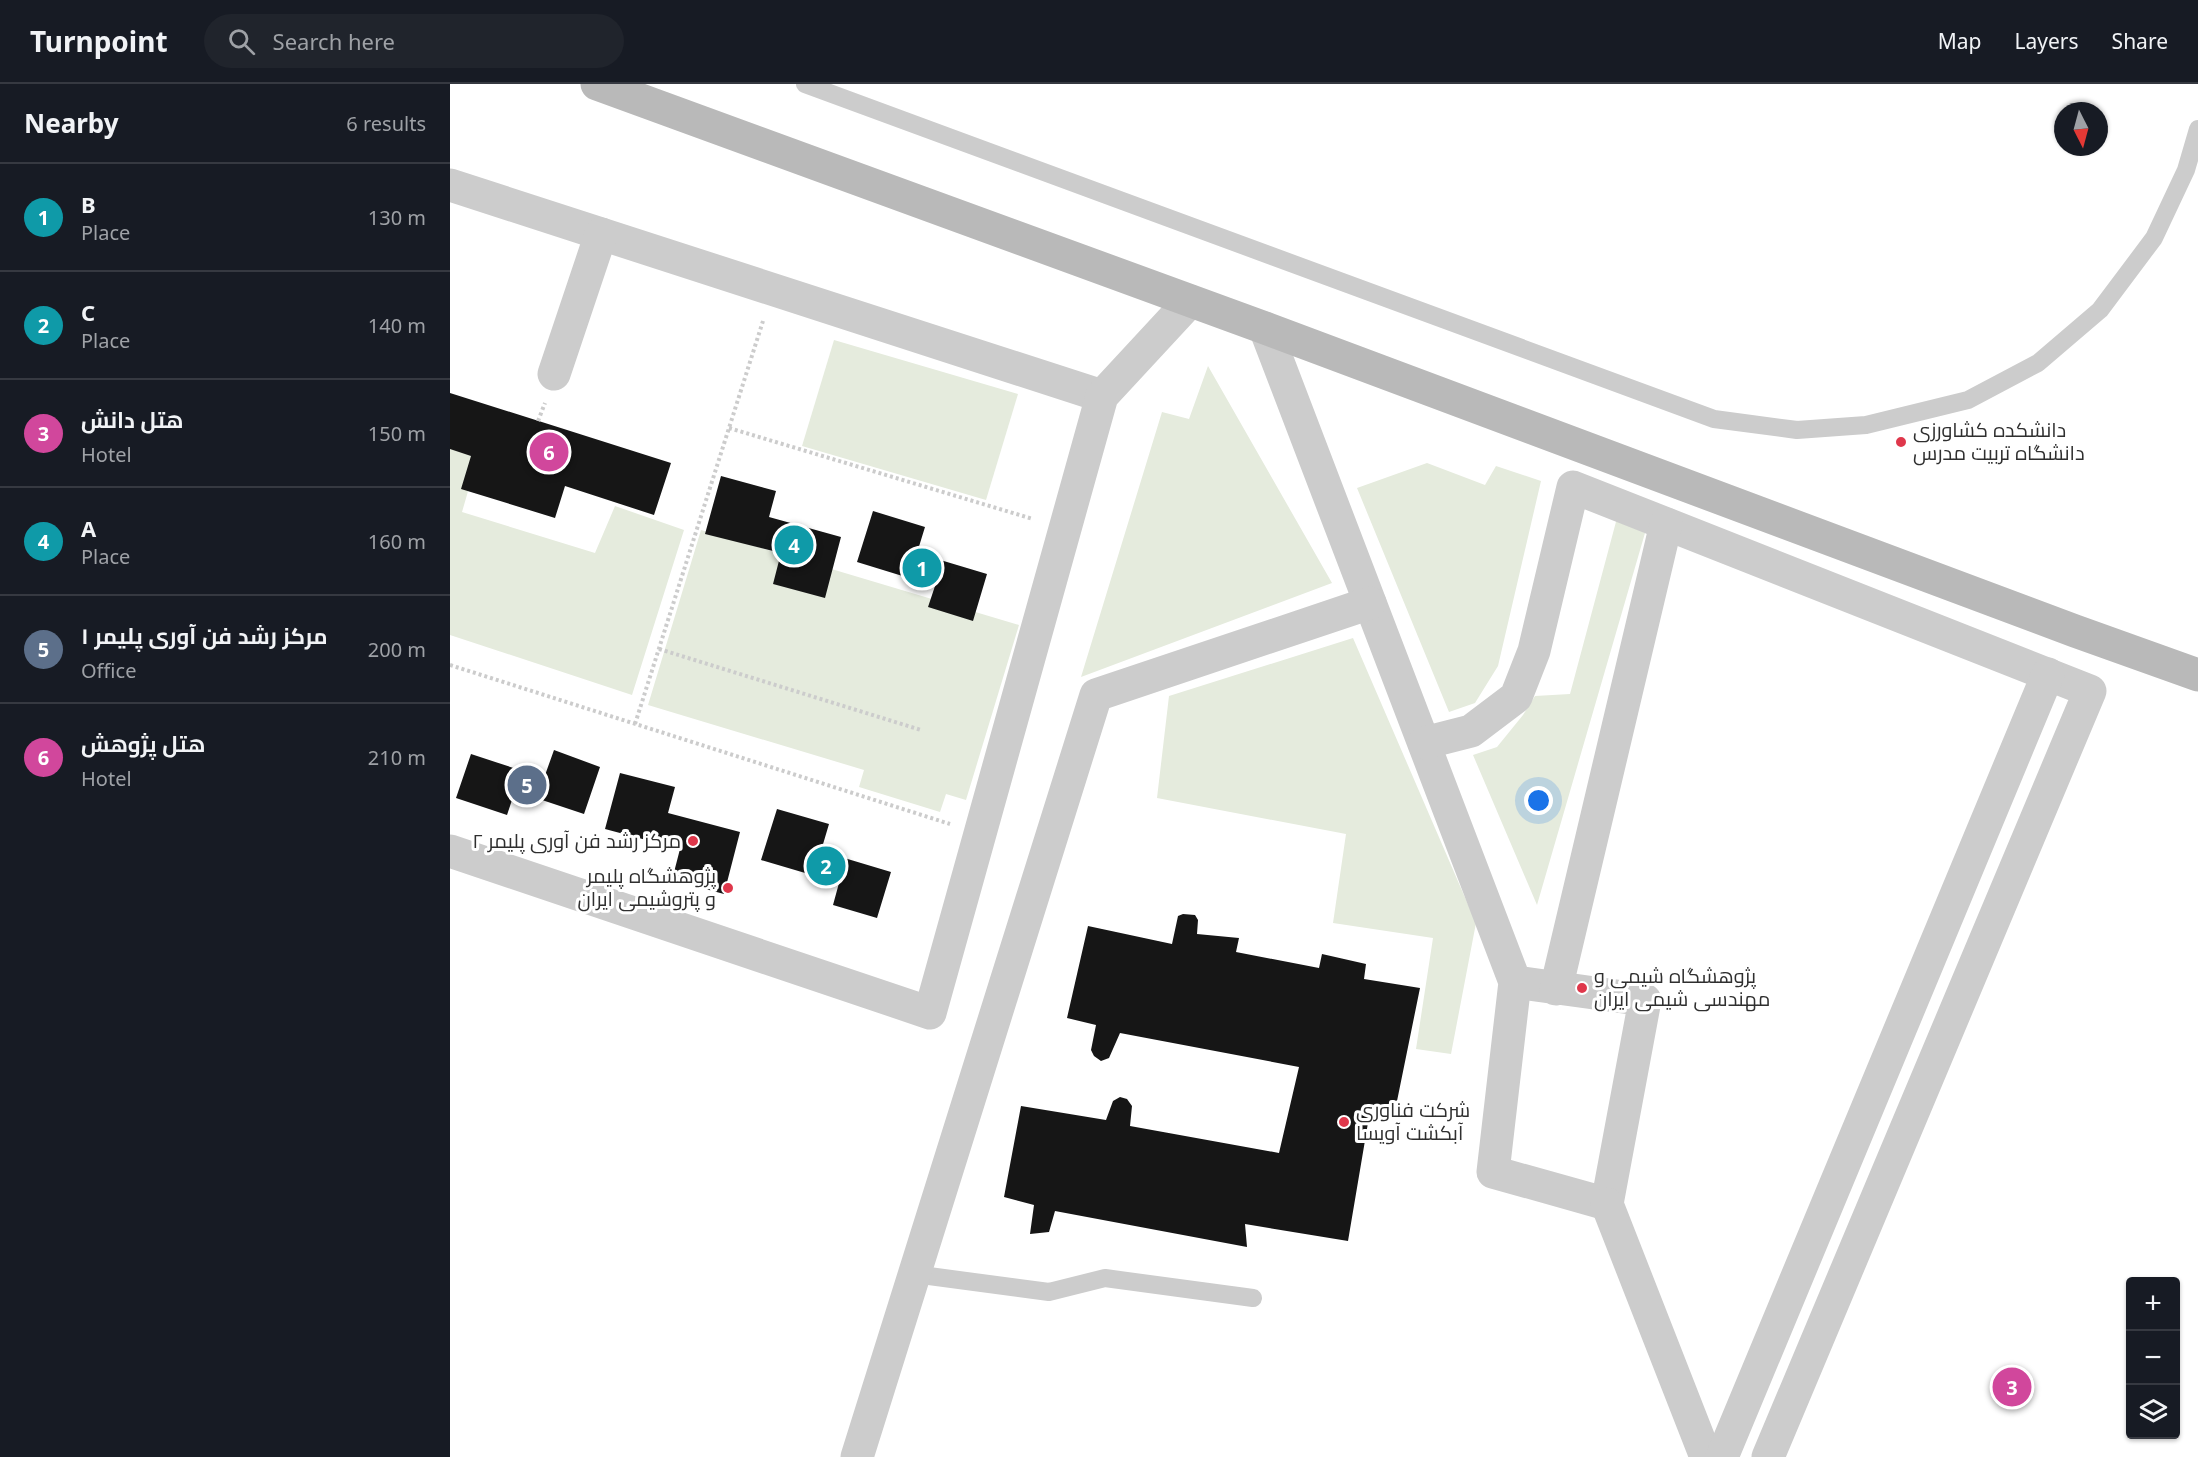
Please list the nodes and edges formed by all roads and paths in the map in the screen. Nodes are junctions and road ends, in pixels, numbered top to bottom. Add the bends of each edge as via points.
1 (597, 84) edge
2 (805, 84) edge
3 (2198, 129) edge
4 (450, 185) edge
5 (601, 234) junction
6 (774, 290) junction
7 (1190, 301) junction
8 (1265, 328) junction
9 (554, 374) dead end
10 (1102, 396) junction
11 (544, 407) dead end
12 (538, 421) dead end
13 (729, 428) junction
14 (1666, 524) junction
15 (1065, 529) junction
16 (1370, 603) junction
17 (659, 649) junction
18 (450, 665) edge
19 (2048, 674) junction
20 (2198, 675) edge
21 (635, 724) junction
22 (921, 730) dead end
23 (1424, 743) junction
24 (980, 834) junction
25 (450, 851) edge
26 (1515, 982) junction
27 (1556, 989) junction
28 (1607, 1204) junction
29 (914, 1274) junction
30 (1253, 1298) dead end
31 (857, 1457) edge
32 (1706, 1457) edge
33 (1722, 1457) edge
34 (1768, 1457) edge

1 - 7 street
2 - 3 lane via 1714,419 1797,430 1866,425 1968,400 2038,363 2100,310 2154,238 2186,170
4 - 5 street
5 - 6 street
5 - 9 street
6 - 10 street
6 - 13 path
7 - 8 street
7 - 10 street
8 - 16 street
8 - 20 street
10 - 15 street
11 - 12 path
13 - 15 path
13 - 17 path
14 - 19 street
14 - 23 street via 1573,487 1534,651 1516,697 1471,731
14 - 27 street
15 - 24 street
16 - 23 street
16 - 29 street via 1096,695
17 - 21 path
17 - 22 path
18 - 21 path
19 - 33 street
19 - 34 street via 2090,691
21 - 24 path
23 - 26 street
24 - 25 street via 930,1012
26 - 27 street
26 - 28 street via 1493,1172
27 - 28 street via 1645,1000
28 - 32 street
29 - 30 lane via 1049,1292 1105,1278
29 - 31 street

